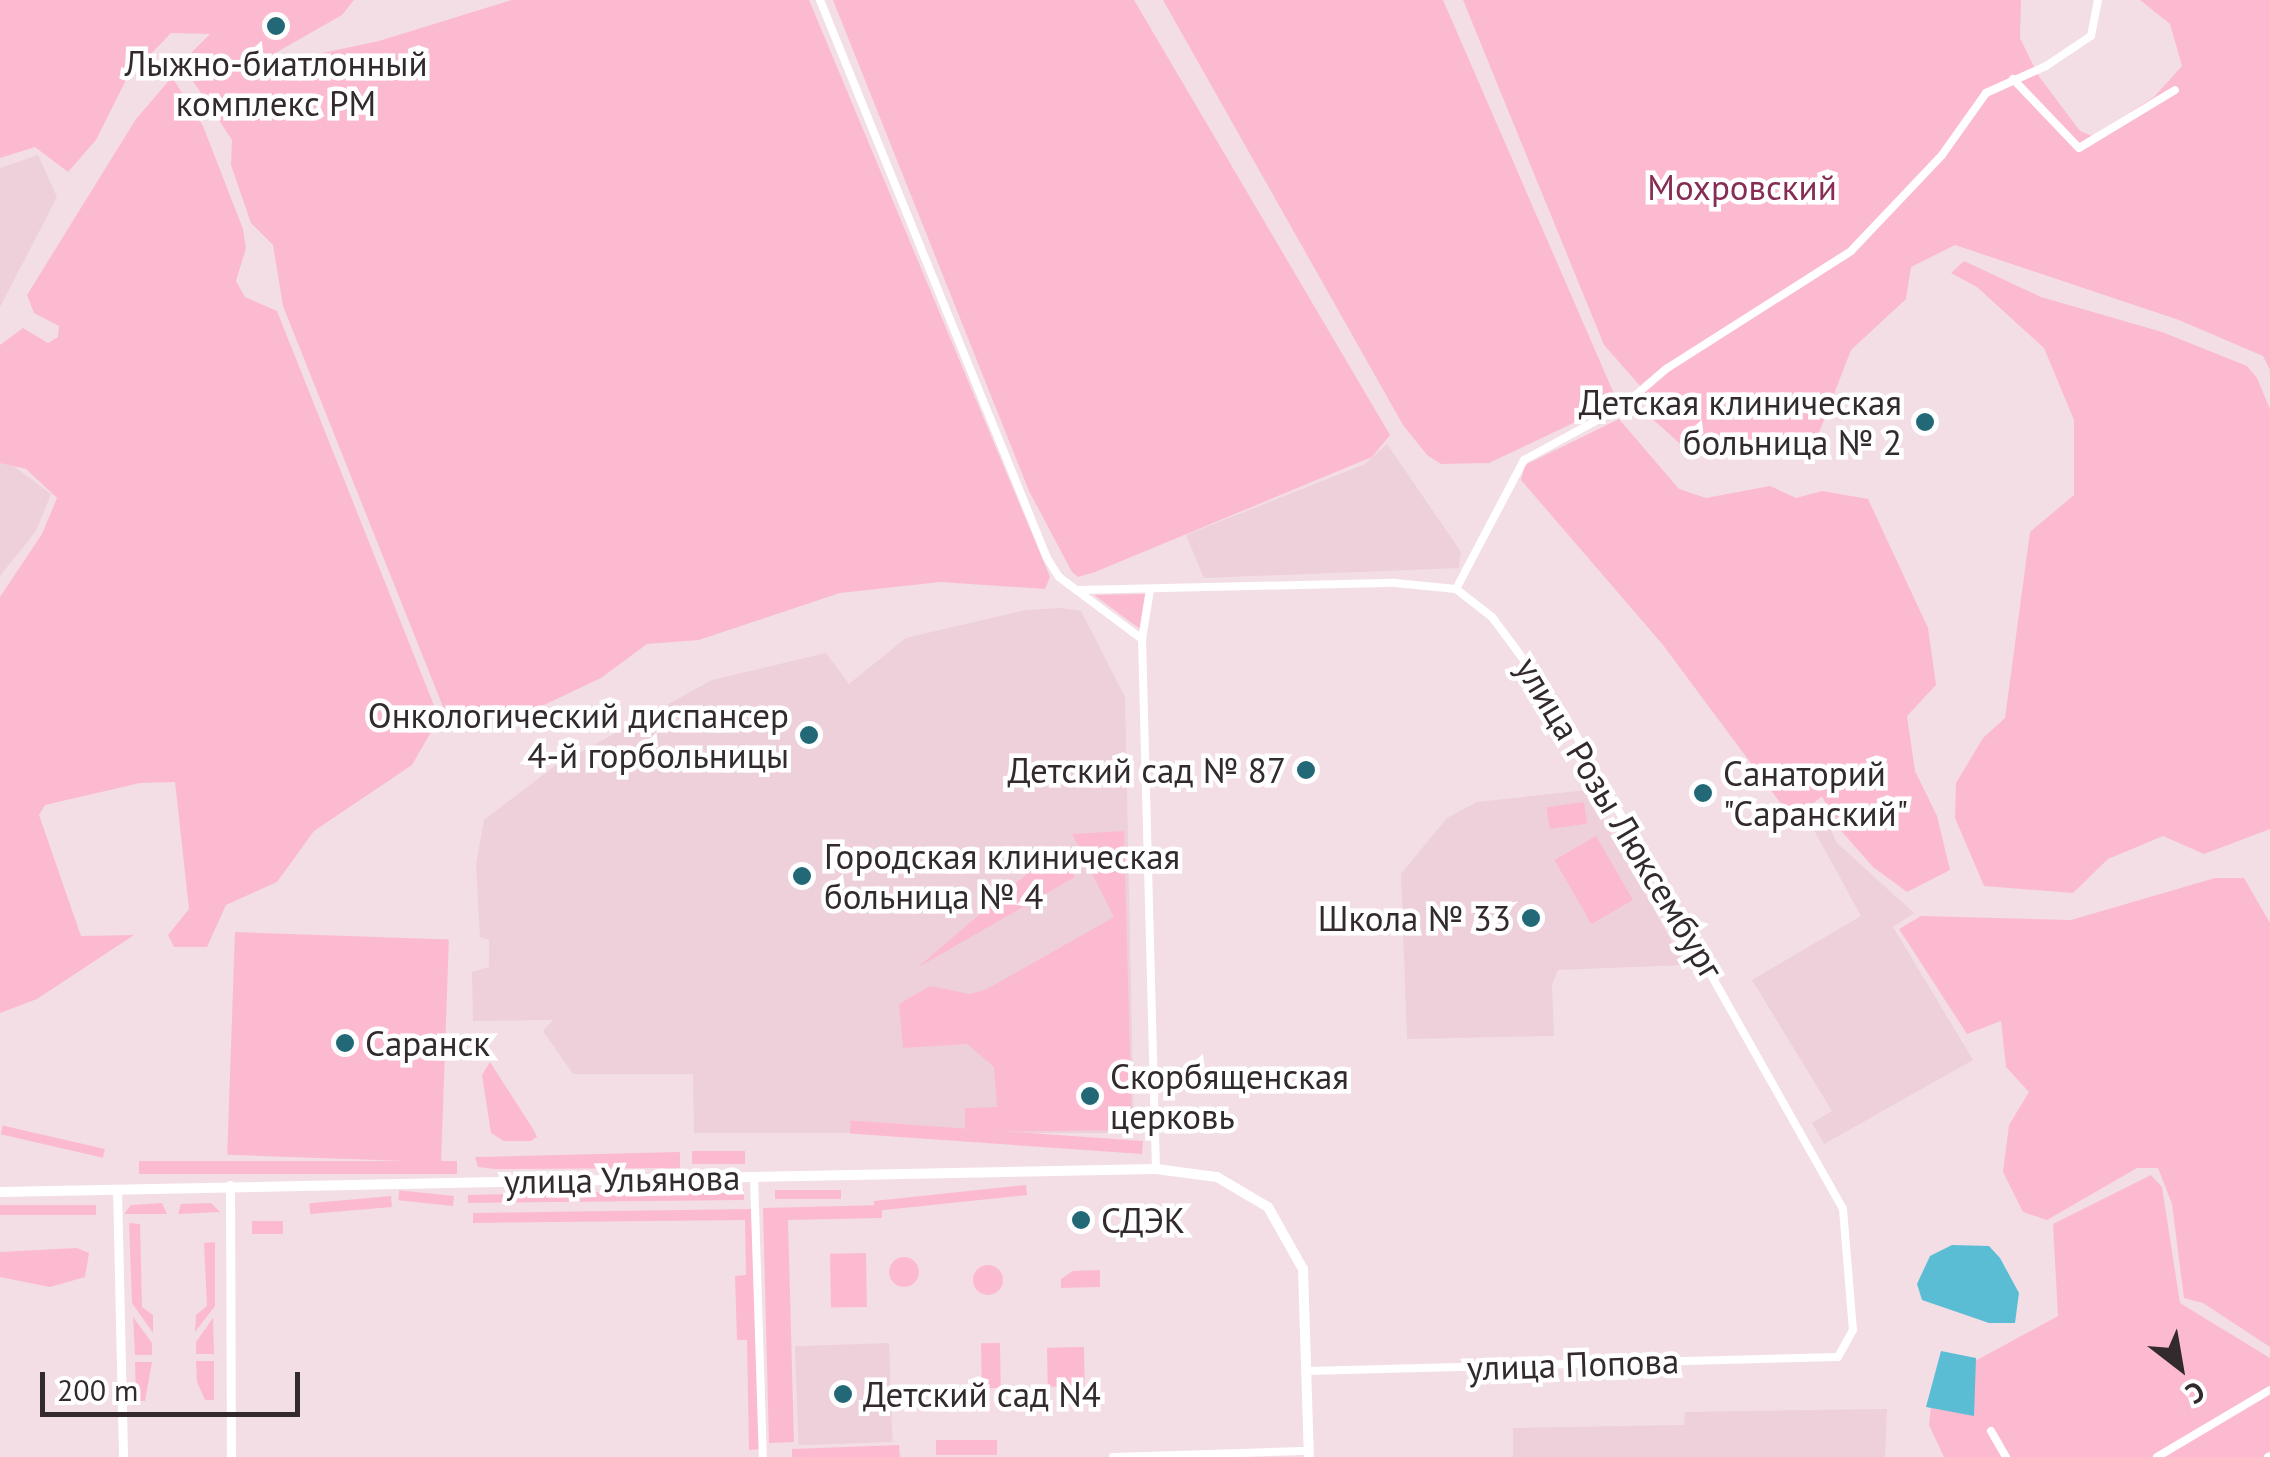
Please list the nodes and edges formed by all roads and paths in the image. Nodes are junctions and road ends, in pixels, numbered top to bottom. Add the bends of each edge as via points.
1 (820, 0) edge
2 (2098, 0) edge
3 (2013, 79) junction
4 (2175, 90) dead end
5 (1078, 590) junction
6 (1150, 590) junction
7 (1456, 590) junction
8 (1142, 639) junction
9 (1156, 1168) junction
10 (754, 1176) junction
11 (230, 1184) junction
12 (117, 1190) junction
13 (0, 1192) edge
14 (1838, 1357) joint
15 (1307, 1371) junction
16 (2270, 1390) edge
17 (1990, 1432) dead end
18 (1309, 1454) edge
19 (123, 1457) edge
20 (231, 1457) edge
21 (763, 1457) edge
22 (1113, 1457) edge
23 (2006, 1457) edge
24 (2158, 1457) edge

1 - 5 street via 1047,558
2 - 3 street via 2091,36
3 - 4 street via 2079,148
3 - 7 street via 1986,93 1942,155 1851,251 1666,369 1622,406 1524,460
5 - 6 street
5 - 8 street
6 - 7 street via 1394,583
6 - 8 street
7 - 14 street, улица Розы Люксембург via 1524,653 1564,714 1838,1195 1854,1283 1853,1330
8 - 9 street
9 - 10 main road, улица Ульянова
9 - 15 main road, улица Ульянова via 1242,1186 1278,1218 1297,1251 1306,1289
10 - 11 main road, улица Ульянова
10 - 21 street
11 - 12 main road, улица Ульянова
11 - 20 street
12 - 13 main road, улица Ульянова
12 - 19 street
14 - 15 street, улица Попова
15 - 18 main road
16 - 24 street
17 - 23 street
18 - 22 street

